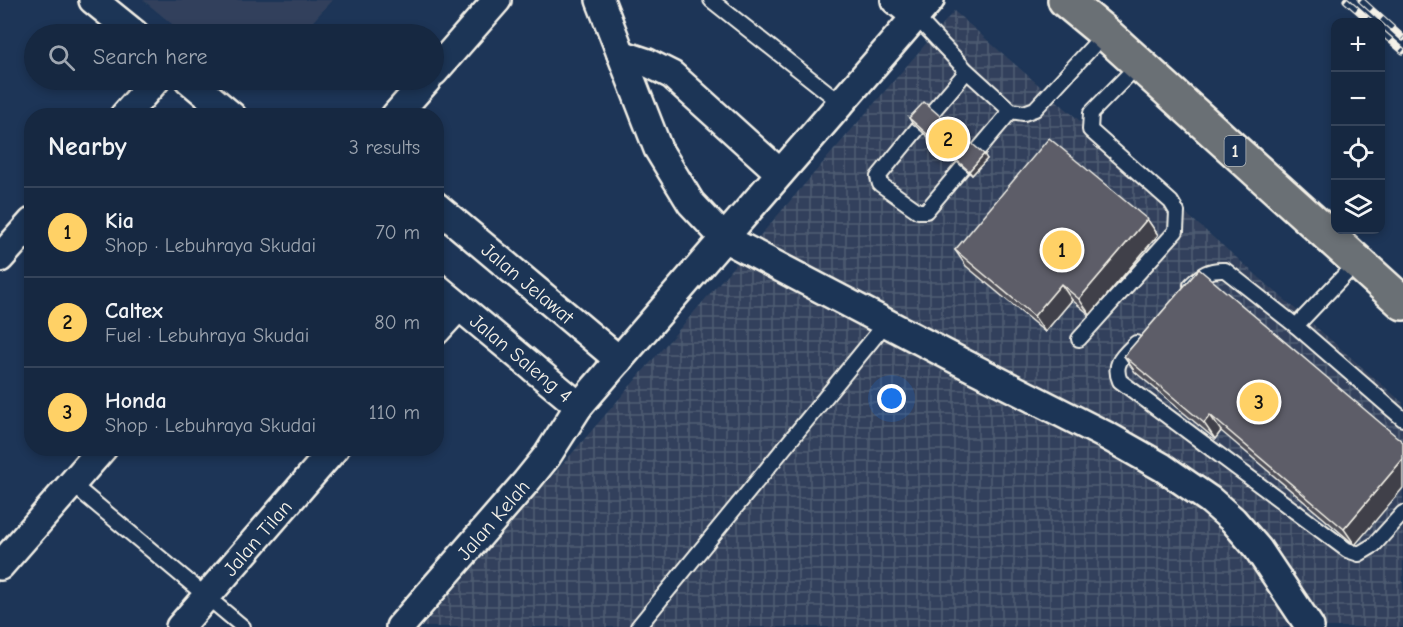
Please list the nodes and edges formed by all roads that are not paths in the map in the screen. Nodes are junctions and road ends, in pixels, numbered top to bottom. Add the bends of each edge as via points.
1 (93, 0) edge
2 (497, 0) edge
3 (600, 0) edge
4 (711, 0) edge
5 (1065, 0) edge
6 (1097, 0) edge
7 (913, 6) edge
8 (123, 24) edge
9 (1105, 33) junction
10 (621, 54) junction
11 (444, 61) edge
12 (1138, 64) junction
13 (967, 71) junction
14 (147, 90) edge
15 (201, 90) edge
16 (418, 90) edge
17 (841, 103) junction
18 (131, 108) edge
19 (222, 108) edge
20 (402, 108) edge
21 (933, 111) edge
22 (1011, 111) junction
23 (918, 128) edge
24 (978, 150) edge
25 (963, 167) edge
26 (780, 173) junction
27 (1331, 212) edge
28 (444, 213) edge
29 (24, 231) edge
30 (1355, 234) edge
31 (724, 238) junction
32 (0, 258) edge
33 (1357, 262) junction
34 (1403, 277) edge
35 (444, 294) edge
36 (1178, 299) edge
37 (1403, 303) edge
38 (459, 306) junction
39 (444, 322) edge
40 (886, 323) junction
41 (1296, 326) junction
42 (1148, 331) edge
43 (1079, 339) dead end
44 (619, 360) junction
45 (579, 406) junction
46 (1403, 419) edge
47 (96, 456) edge
48 (328, 456) edge
49 (72, 484) junction
50 (1403, 513) edge
51 (0, 566) edge
52 (206, 597) junction
53 (1307, 626) edge
54 (180, 627) edge
55 (243, 627) edge
56 (400, 627) edge
57 (638, 627) edge

1 - 8 street
2 - 11 street
3 - 10 street
4 - 17 lane
5 - 9 highway, 1
6 - 27 highway, 1
7 - 13 lane
7 - 17 street, Jalan Kelah
9 - 12 highway, 1
9 - 22 lane via 1035,109 1024,113
10 - 26 street via 672,75
10 - 31 street via 658,149 691,203
12 - 33 highway, 1
12 - 43 lane via 1091,113 1090,130 1171,202 1177,212 1176,231
13 - 21 lane
13 - 22 lane
14 - 18 street
15 - 19 street
16 - 20 street
17 - 26 street, Jalan Kelah
22 - 24 lane
23 - 25 lane via 878,177 880,184 918,211 926,211
26 - 31 street, Jalan Kelah
28 - 44 street, Jalan Jelawat
29 - 32 street
30 - 34 highway
31 - 40 street
31 - 44 street, Jalan Kelah
33 - 37 highway, 1
33 - 41 lane
35 - 38 street, Jalan Saleng 4
36 - 41 lane via 1201,275 1212,269 1225,270
38 - 39 street
38 - 45 street, Jalan Saleng 4
40 - 53 street via 1109,437 1210,500 1258,549
40 - 57 lane
41 - 46 lane
42 - 50 lane via 1117,363 1120,381 1347,550 1359,554 1374,545
44 - 45 street, Jalan Kelah
45 - 56 street, Jalan Kelah via 526,482
47 - 49 street
48 - 52 street, Jalan Tilan
49 - 51 street
49 - 52 lane
52 - 54 street, Jalan Tilan
52 - 55 lane

